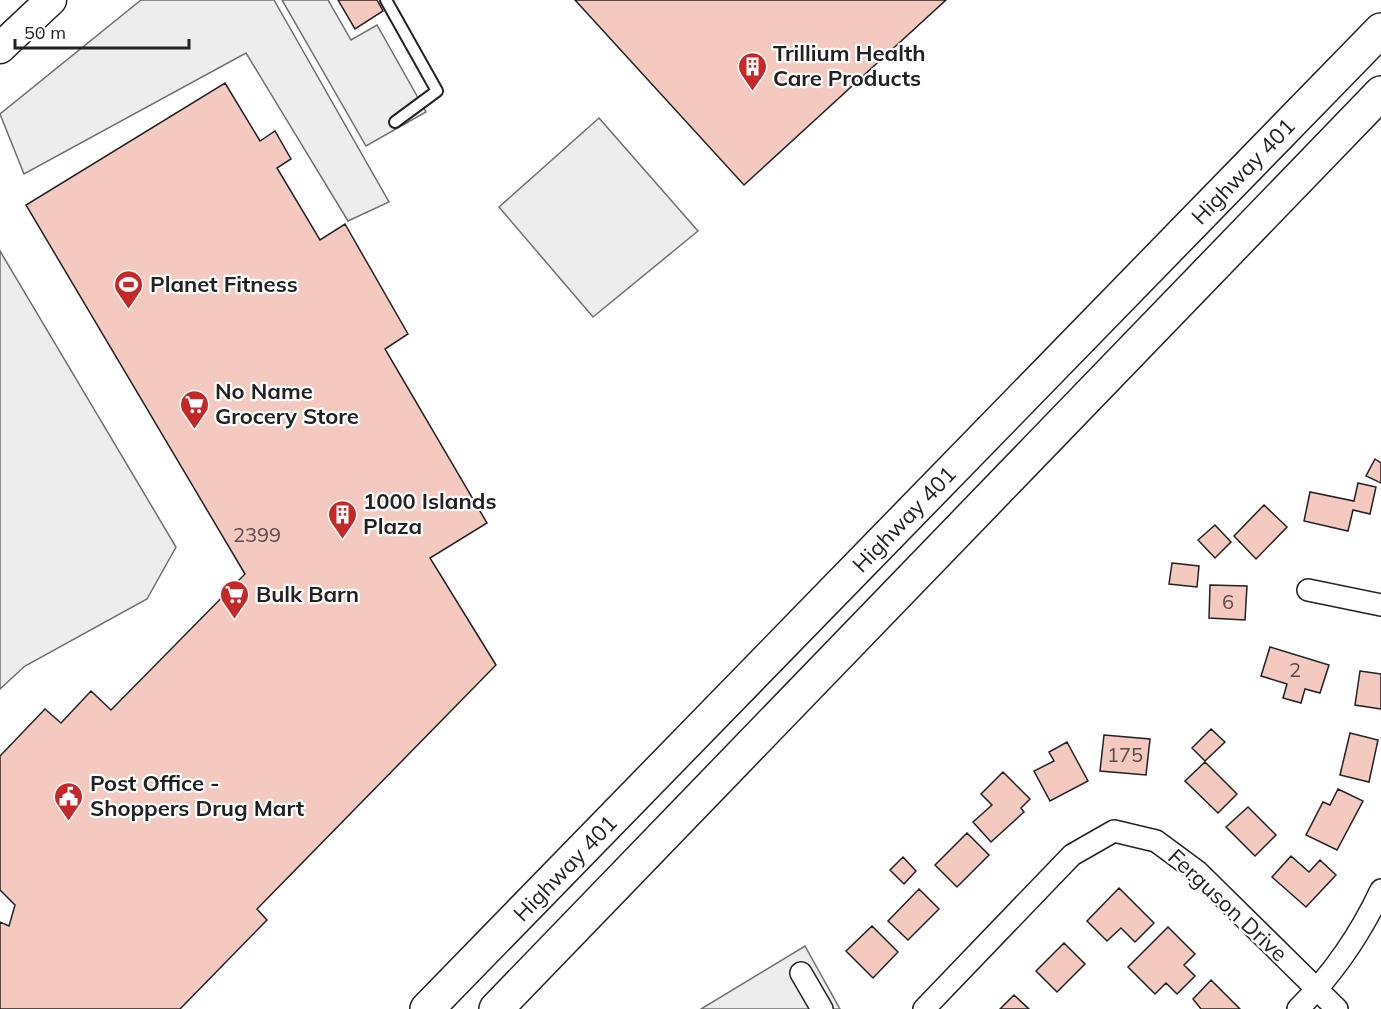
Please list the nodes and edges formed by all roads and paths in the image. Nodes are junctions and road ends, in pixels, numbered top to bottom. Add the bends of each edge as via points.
1 (51, 0) edge
2 (386, 0) edge
3 (1381, 30) edge
4 (0, 48) edge
5 (1381, 93) edge
6 (395, 122) dead end
7 (1308, 590) dead end
8 (1381, 605) edge
9 (1381, 890) edge
10 (573, 930) junction
11 (801, 973) dead end
12 (1318, 989) junction
13 (428, 1009) edge
14 (495, 1009) edge
15 (521, 1009) edge
16 (822, 1009) edge
17 (924, 1009) edge
18 (1298, 1009) edge
19 (1337, 1009) edge

1 - 4 main road
2 - 6 lane via 437,91
3 - 13 highway, Highway 401
5 - 10 highway, Highway 401
7 - 8 street
9 - 12 street via 1345,955
10 - 14 highway, Highway 401
10 - 15 highway via 552,976
11 - 16 street
12 - 17 street, Ferguson Drive via 1198,872 1156,841 1114,831 1072,855
12 - 18 street
12 - 19 street, Ferguson Drive

